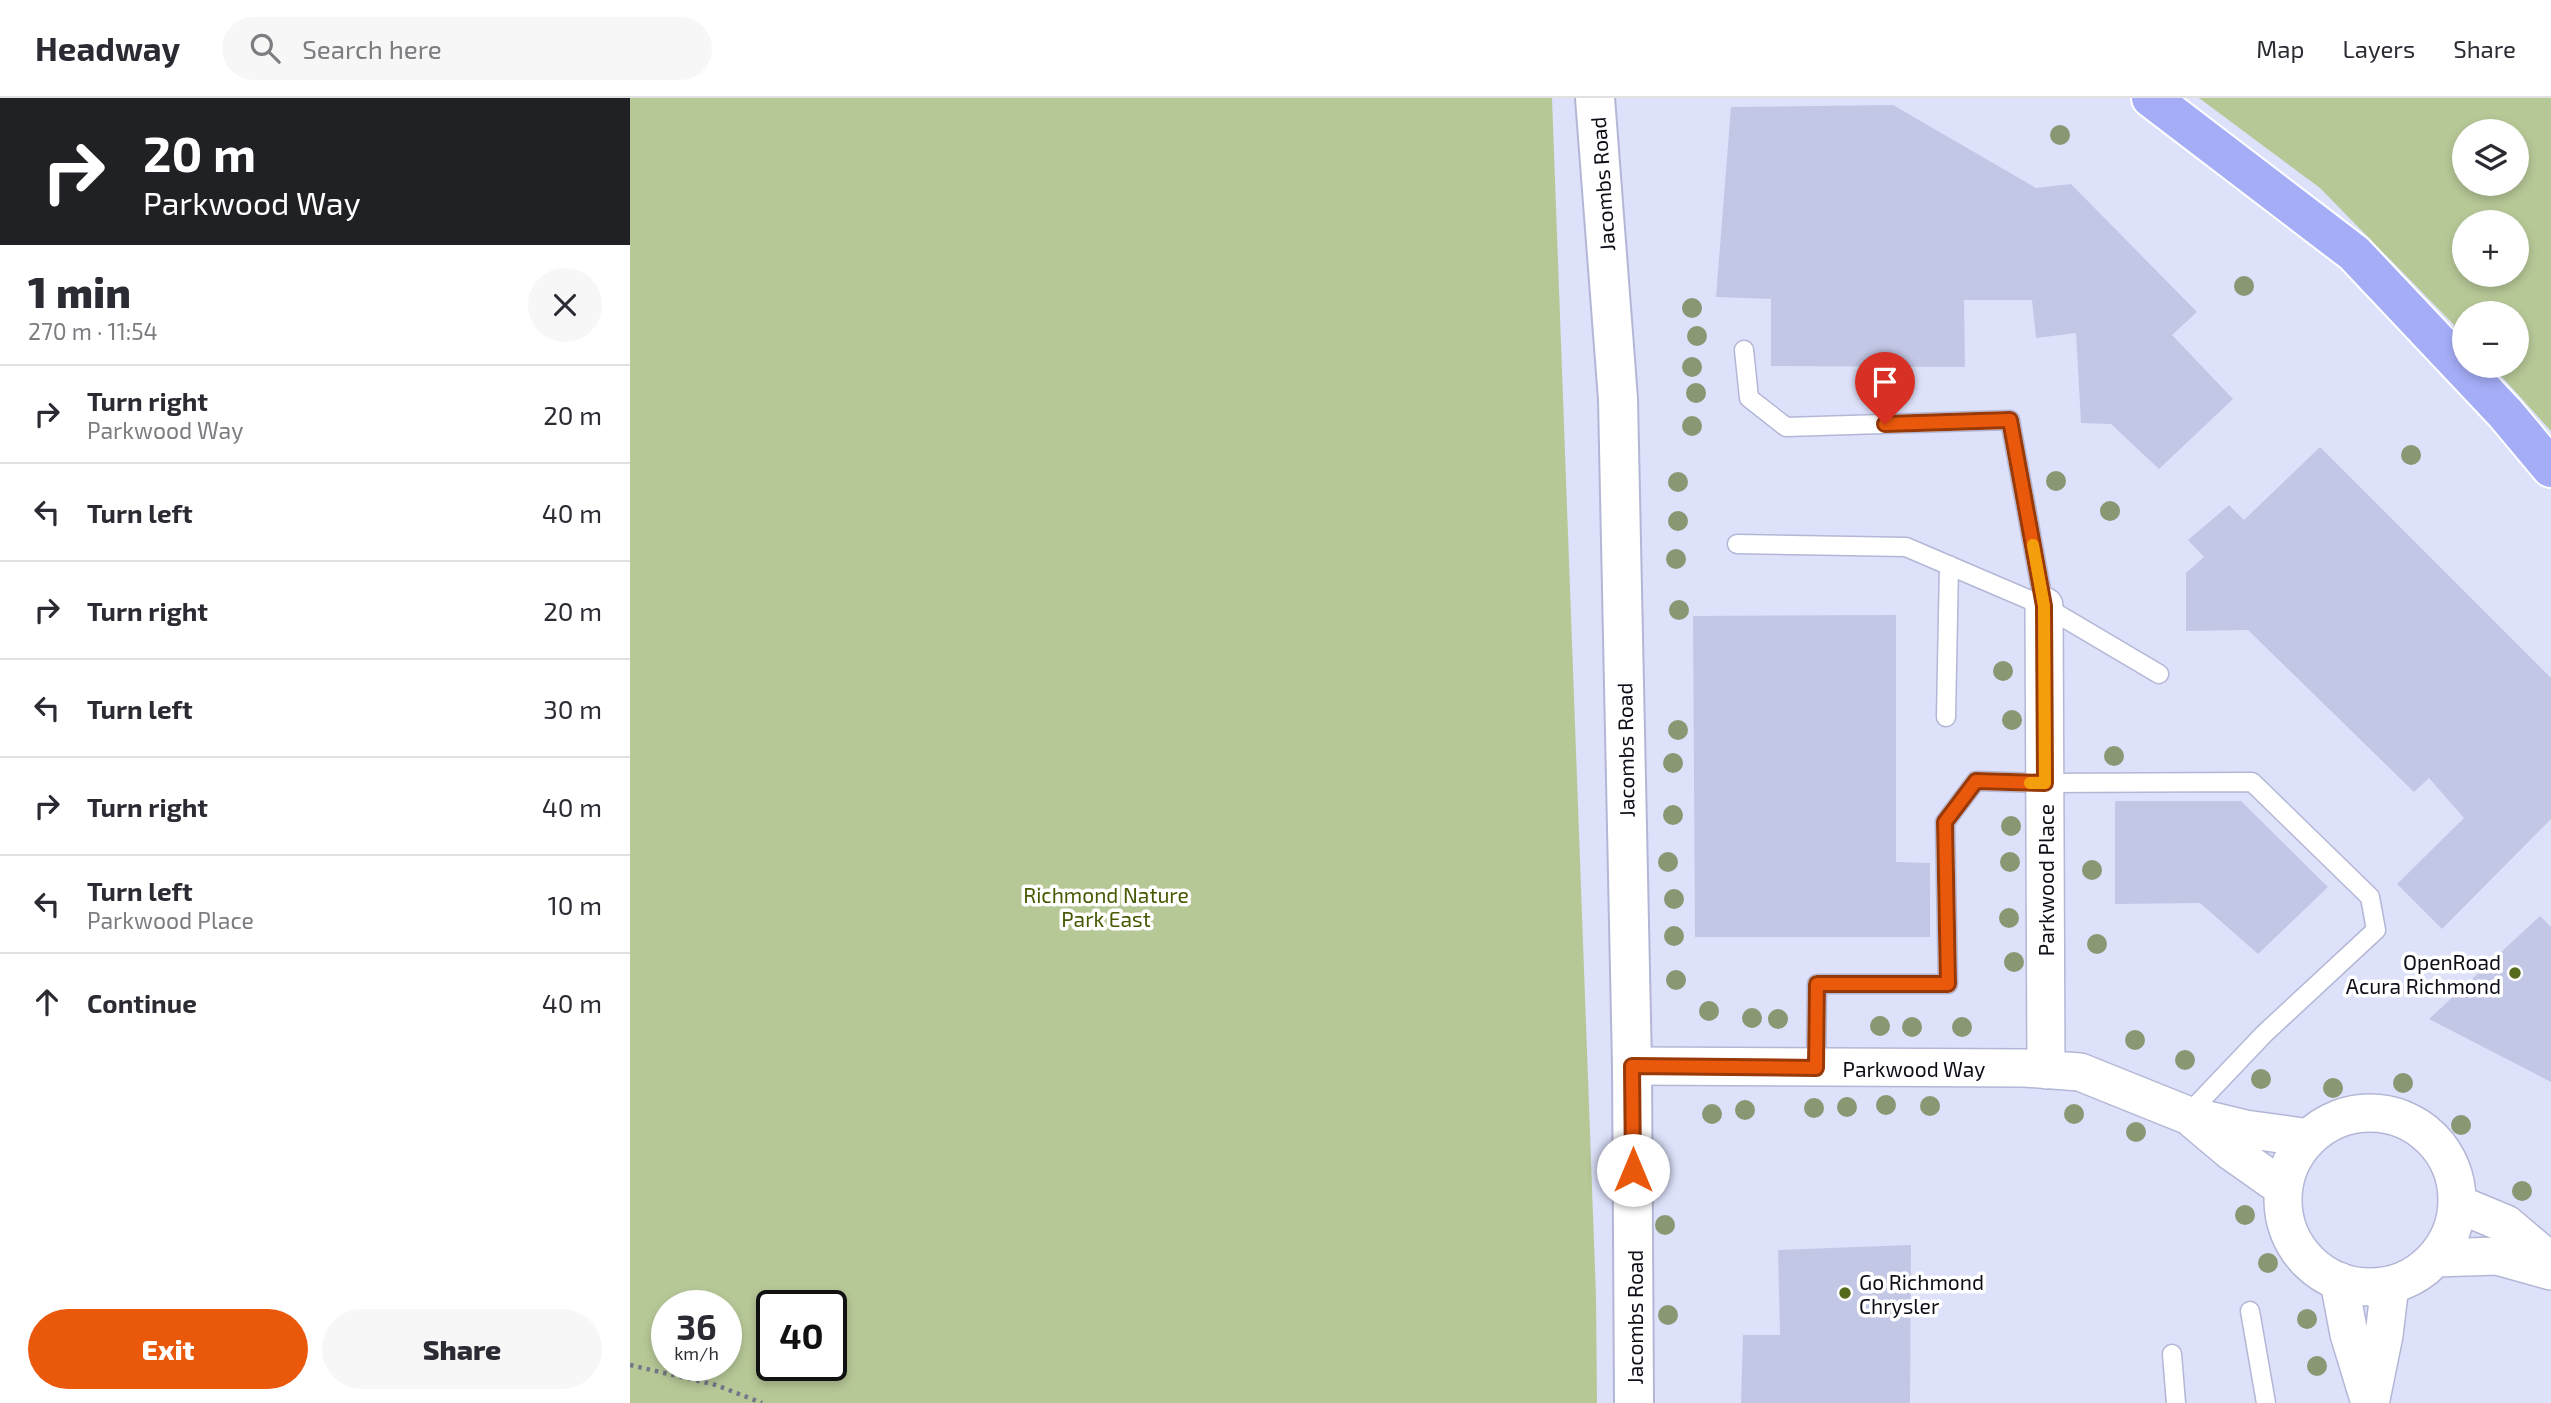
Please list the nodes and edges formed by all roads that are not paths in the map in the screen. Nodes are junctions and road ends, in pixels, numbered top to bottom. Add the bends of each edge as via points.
1 (1595, 98) edge
2 (2151, 98) edge
3 (1744, 350) dead end
4 (2551, 468) edge
5 (1737, 544) dead end
6 (1949, 565) junction
7 (2044, 606) junction
8 (2160, 674) dead end
9 (1946, 716) dead end
10 (2045, 783) junction
11 (1632, 1066) junction
12 (1816, 1068) junction
13 (2046, 1070) junction
14 (2188, 1115) junction
15 (2309, 1138) junction
16 (2284, 1188) junction
17 (2458, 1203) junction
18 (2435, 1258) junction
19 (2551, 1262) edge
20 (2551, 1270) edge
21 (2339, 1281) junction
22 (2390, 1285) junction
23 (2250, 1311) dead end
24 (2172, 1354) dead end
25 (1634, 1403) edge
26 (2176, 1403) edge
27 (2266, 1403) edge
28 (2370, 1403) edge

1 - 11 street, Jacombs Road via 1618,399
2 - 4 highway via 2354,253
3 - 7 lane via 1749,398 1786,427 2010,420
5 - 6 lane via 1906,547
6 - 7 lane
6 - 9 lane
7 - 8 lane
7 - 10 street, Parkwood Place
10 - 12 lane via 1976,781 1945,822 1948,984 1817,984
10 - 13 street, Parkwood Place
10 - 14 lane via 2252,782 2370,897 2376,930 2264,1034
11 - 12 street, Parkwood Way
11 - 25 street, Jacombs Road
12 - 13 street, Parkwood Way
13 - 14 street, Parkwood Way via 2080,1072
14 - 15 street, Parkwood Way
14 - 16 street, Parkwood Way
15 - 16 street via 2292,1161
15 - 17 street via 2324,1126 2360,1113 2379,1113 2414,1125 2442,1150 2451,1167
16 - 21 street via 2290,1234 2318,1270
17 - 18 street via 2455,1223
17 - 19 street via 2506,1224
18 - 20 street via 2497,1256
18 - 22 street via 2422,1270
21 - 22 street via 2356,1286
21 - 28 street
22 - 28 street
23 - 27 lane
24 - 26 lane

